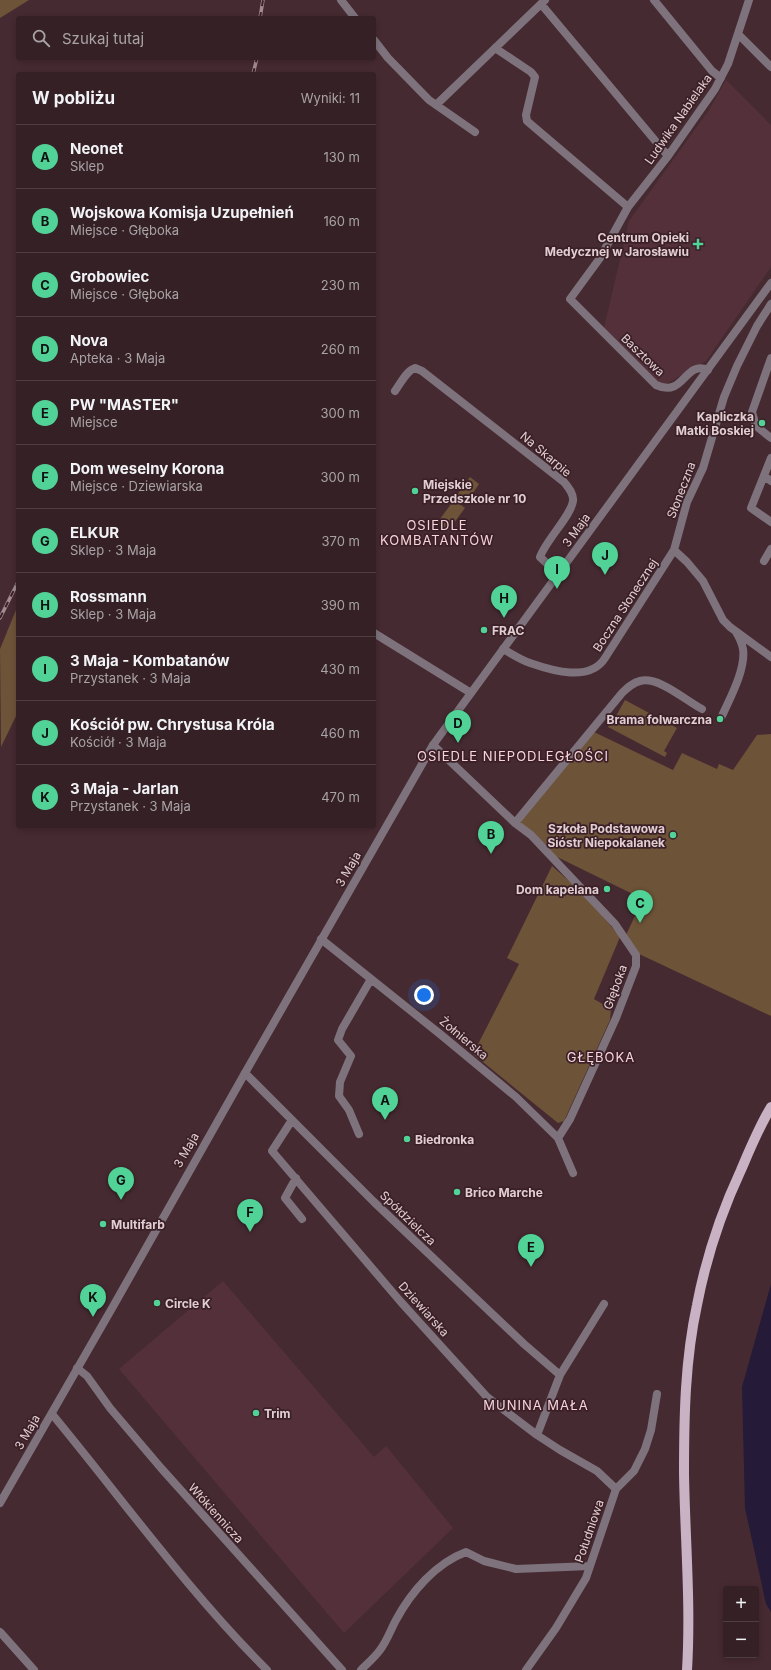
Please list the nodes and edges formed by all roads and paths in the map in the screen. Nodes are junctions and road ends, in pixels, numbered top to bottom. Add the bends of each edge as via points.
1 (340, 0) edge
2 (654, 0) edge
3 (750, 0) edge
4 (543, 2) edge
5 (353, 16) edge
6 (739, 35) junction
7 (376, 42) edge
8 (495, 48) junction
9 (771, 67) edge
10 (721, 78) junction
11 (436, 105) junction
12 (475, 132) dead end
13 (668, 156) junction
14 (628, 207) junction
15 (771, 283) edge
16 (570, 300) joint
17 (771, 304) edge
18 (771, 358) edge
19 (708, 370) junction
20 (395, 391) dead end
21 (771, 438) edge
22 (771, 458) edge
23 (764, 476) junction
24 (771, 481) edge
25 (771, 522) edge
26 (771, 548) edge
27 (674, 550) junction
28 (764, 560) dead end
29 (558, 574) junction
30 (735, 631) junction
31 (376, 633) edge
32 (503, 649) junction
33 (771, 657) edge
34 (471, 693) junction
35 (702, 709) dead end
36 (722, 716) dead end
37 (433, 745) junction
38 (515, 823) junction
39 (321, 939) junction
40 (372, 979) junction
41 (244, 1073) junction
42 (771, 1107) edge
43 (292, 1120) junction
44 (359, 1134) dead end
45 (558, 1138) junction
46 (573, 1173) dead end
47 (296, 1178) junction
48 (302, 1219) dead end
49 (604, 1304) dead end
50 (77, 1368) junction
51 (560, 1375) junction
52 (657, 1394) dead end
53 (52, 1414) junction
54 (537, 1435) junction
55 (616, 1489) junction
56 (0, 1503) edge
57 (590, 1566) junction
58 (0, 1632) edge
59 (34, 1670) edge
60 (267, 1670) edge
61 (342, 1670) edge
62 (361, 1670) edge
63 (526, 1670) edge
64 (687, 1670) edge

1 - 5 street
2 - 10 street via 712,71
3 - 6 street, Ludwika Nabielaka
4 - 8 street
4 - 13 street
6 - 9 street
6 - 10 street, Ludwika Nabielaka
7 - 11 street via 428,100
8 - 11 street
8 - 14 street via 535,77 526,115 527,121
10 - 13 street, Ludwika Nabielaka
11 - 12 street
13 - 14 street, Ludwika Nabielaka
14 - 16 street, Ludwika Nabielaka via 600,258
15 - 19 street, 3 Maja
16 - 19 street, Basztowa via 656,385 664,388 674,387 693,369 702,367
17 - 27 street, Słoneczna via 757,326 724,397 703,468 687,502
18 - 21 street via 752,412 756,426
19 - 29 street, 3 Maja
20 - 29 street, Na Skarpie via 406,374 415,368 422,371 564,482 571,492 573,501 540,557
22 - 23 street
23 - 24 street
23 - 25 street via 751,508
26 - 28 street
27 - 30 street via 697,573 724,620
27 - 32 street, Boczna Słonecznej via 598,666 568,672 529,663
29 - 32 street, 3 Maja
30 - 33 street
30 - 36 street via 743,647 743,659 734,691
31 - 34 street
32 - 34 street, 3 Maja
34 - 37 street, 3 Maja
35 - 38 street via 666,686 642,680 632,684
37 - 38 street, Głęboka
37 - 39 street, 3 Maja
38 - 45 street, Głęboka via 531,836 615,924 636,955 636,966 616,1018 570,1119
39 - 40 street, Żołnierska
39 - 41 street, 3 Maja
40 - 44 street via 338,1040 351,1056 340,1082 339,1096 349,1110
40 - 45 street, Żołnierska via 516,1097
41 - 43 street, Spółdzielcza
41 - 50 street, 3 Maja
42 - 64 main road via 727,1200 710,1249 695,1313 685,1407
43 - 47 street, Dziewiarska via 272,1151
43 - 51 street, Spółdzielcza via 374,1202
45 - 46 street, Żołnierska
47 - 48 street via 285,1198
47 - 54 street, Dziewiarska via 400,1301 487,1397
49 - 51 street
50 - 53 street, 3 Maja
50 - 61 street, Włókiennicza via 88,1376 110,1408 161,1468
51 - 54 street
52 - 55 street, Południowa via 645,1448 634,1471
53 - 56 street, 3 Maja
53 - 60 street via 192,1589 230,1633
54 - 55 street, Dziewiarska via 597,1471
55 - 57 street, Południowa
57 - 62 street via 516,1569 484,1561 466,1552 455,1556 416,1590 397,1618 381,1650
57 - 63 street, Południowa via 586,1578 556,1628
58 - 59 street

